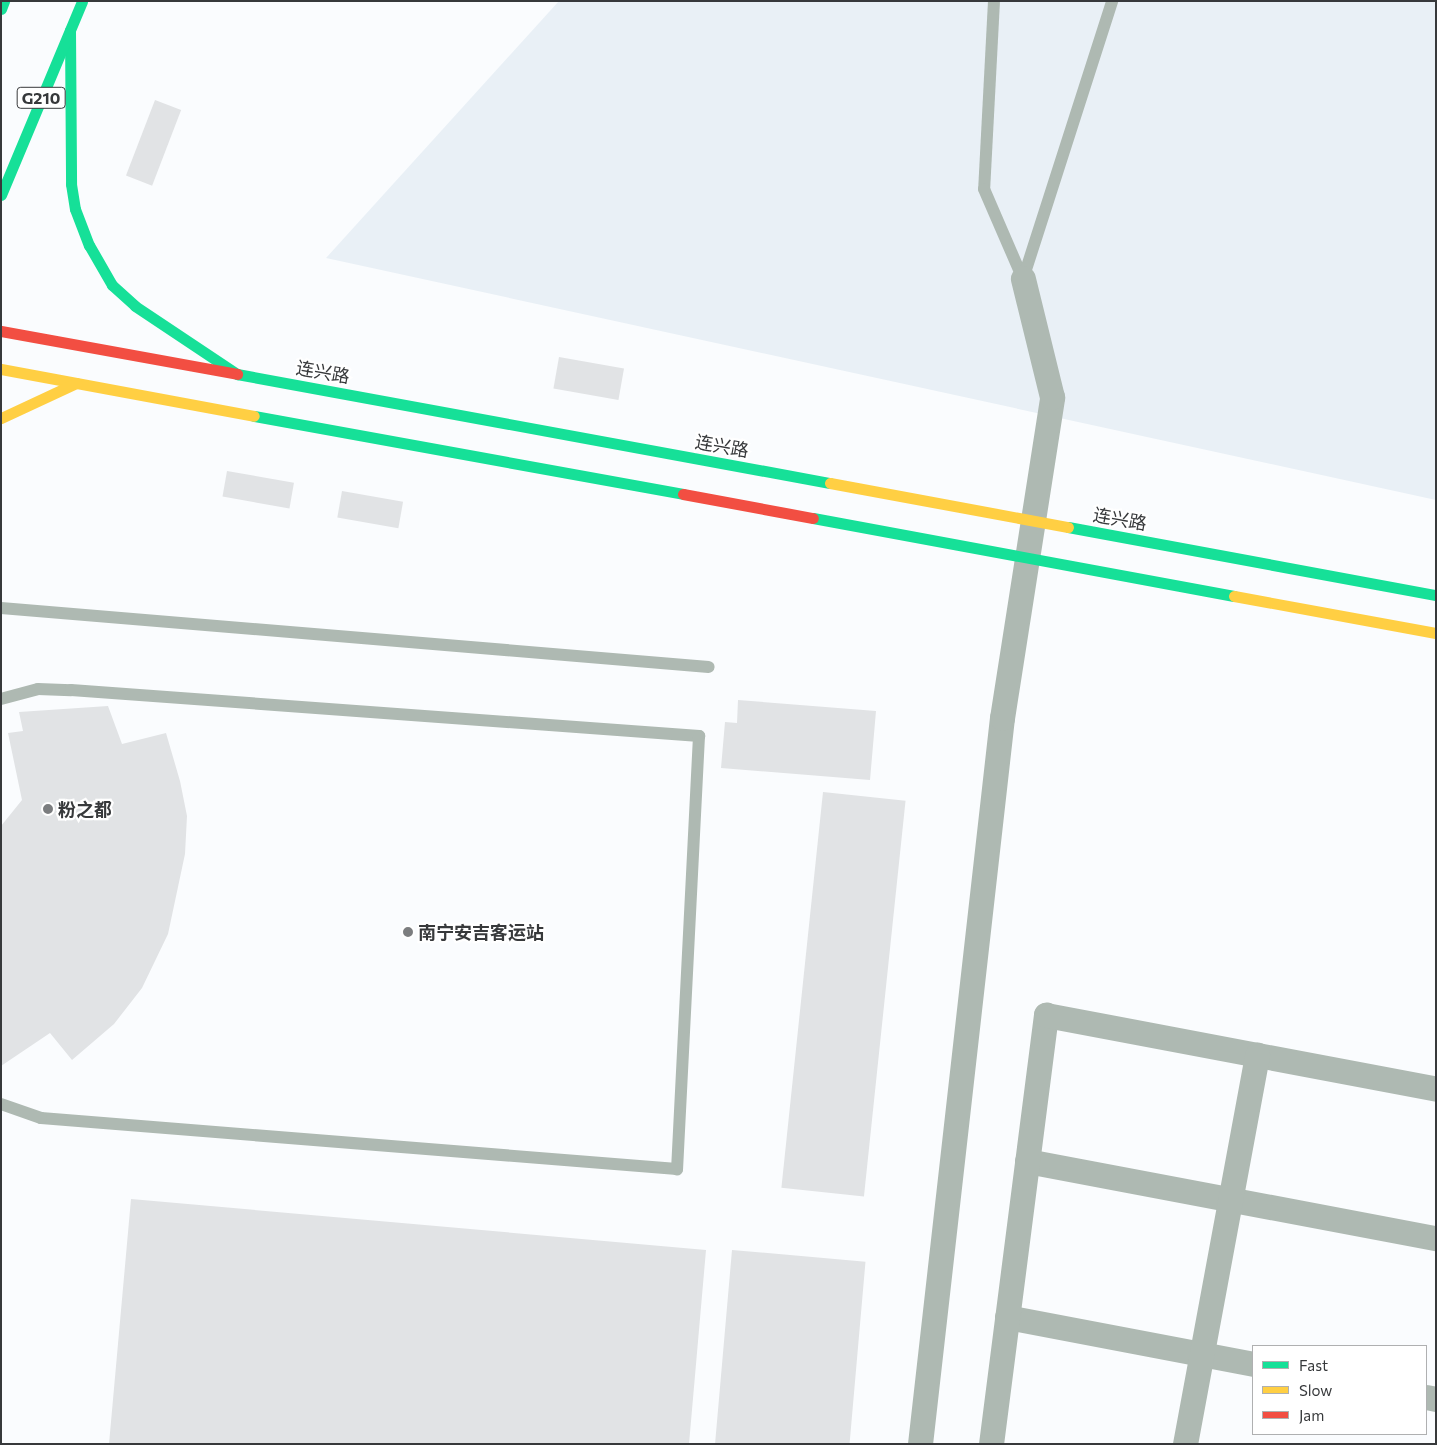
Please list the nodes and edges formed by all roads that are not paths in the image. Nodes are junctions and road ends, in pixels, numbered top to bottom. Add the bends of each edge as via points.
1 (4, 1) edge
2 (82, 1) edge
3 (994, 1) edge
4 (1112, 1) edge
5 (1, 9) edge
6 (70, 30) junction
7 (1, 195) edge
8 (1023, 279) junction
9 (1, 331) edge
10 (1, 369) edge
11 (236, 374) junction
12 (76, 383) junction
13 (1, 418) edge
14 (1033, 521) junction
15 (1027, 558) junction
16 (1436, 595) edge
17 (1, 608) edge
18 (1436, 633) edge
19 (709, 667) dead end
20 (1, 699) edge
21 (1257, 1055) junction
22 (1436, 1089) edge
23 (1, 1104) edge
24 (1027, 1161) junction
25 (1230, 1199) junction
26 (1436, 1238) edge
27 (1007, 1317) junction
28 (1202, 1354) junction
29 (1252, 1364) edge
30 (920, 1444) edge
31 (991, 1444) edge
32 (1185, 1444) edge

1 - 5 main road
2 - 6 main road, G210
3 - 8 lane via 984,188
4 - 8 lane
6 - 7 main road, G210
6 - 11 main road via 71,184 75,208 89,245 112,284 135,306
8 - 14 street via 1052,397
9 - 11 main road, 连兴路
10 - 12 main road
11 - 14 main road, 连兴路
12 - 13 main road
12 - 15 main road
14 - 15 street
14 - 16 main road, 连兴路
15 - 18 main road
15 - 30 street via 1002,718
17 - 19 lane
20 - 23 lane via 38,689 71,690 699,736 677,1169 41,1118
21 - 22 street
21 - 24 street via 1046,1015
21 - 25 street
24 - 25 street
24 - 27 street
25 - 26 street
25 - 28 street
27 - 28 street
27 - 31 street
28 - 29 street
28 - 32 street

